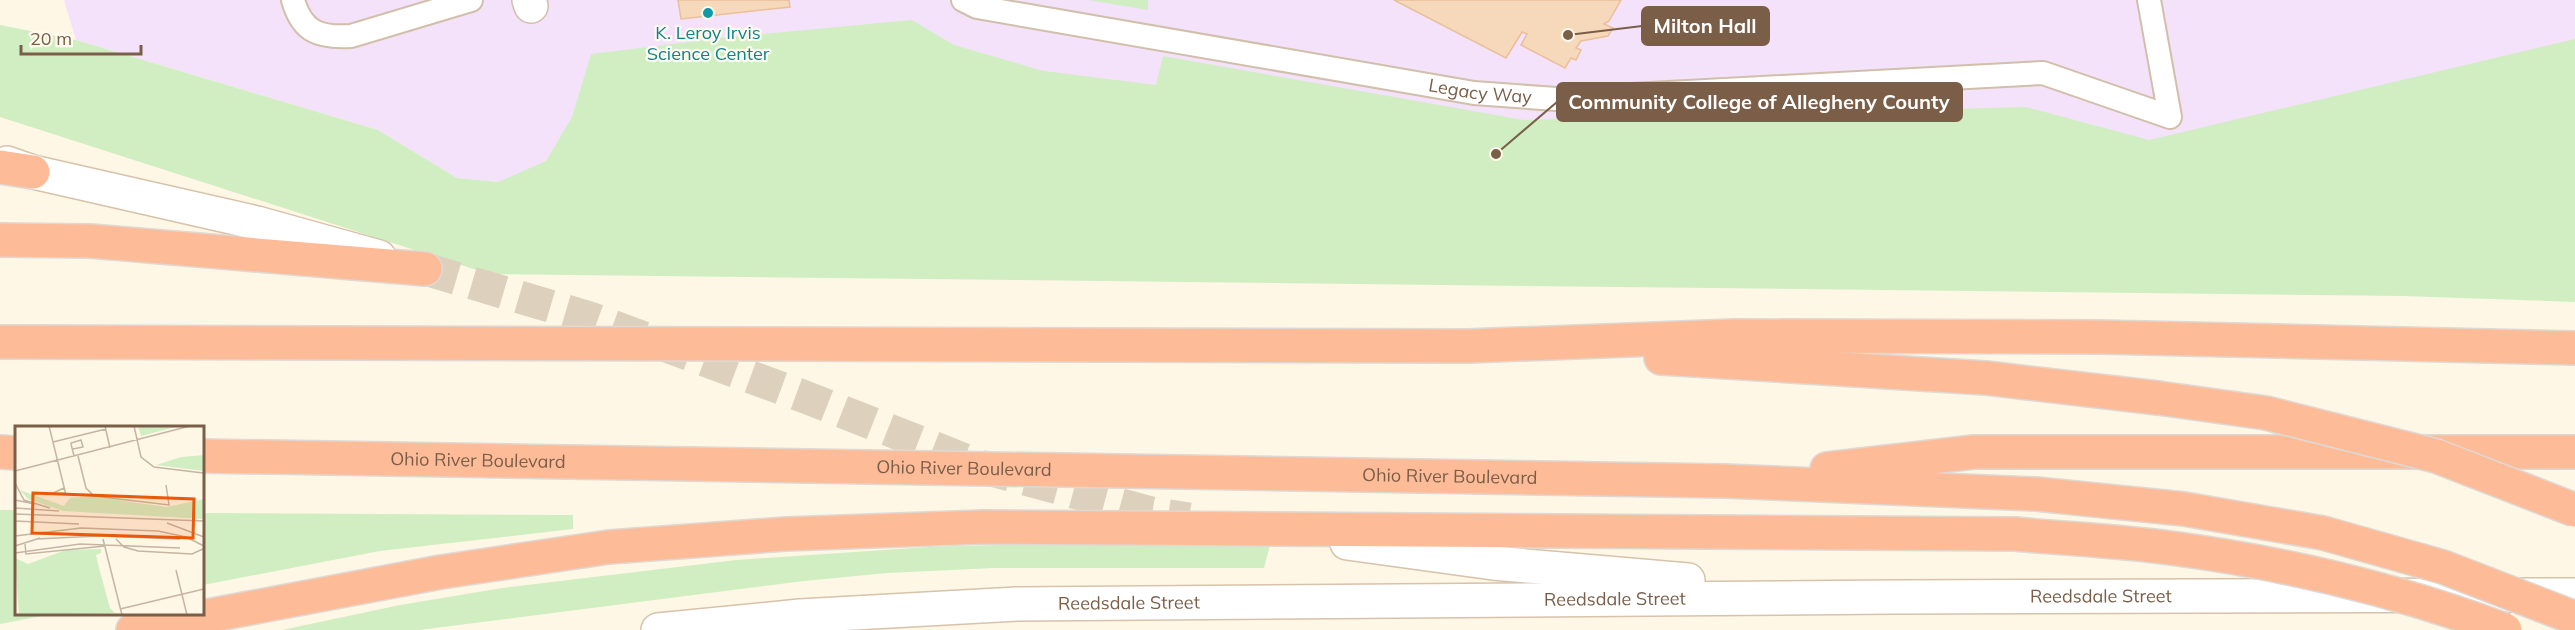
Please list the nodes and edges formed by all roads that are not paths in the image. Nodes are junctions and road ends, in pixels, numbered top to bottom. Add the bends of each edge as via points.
1 (293, 0) edge
2 (471, 0) edge
3 (963, 0) edge
4 (2149, 0) edge
5 (0, 160) edge
6 (0, 166) edge
7 (33, 172) junction
8 (0, 240) edge
9 (425, 269) joint
10 (0, 342) edge
11 (1468, 346) junction
12 (2575, 348) edge
13 (2562, 451) edge
14 (0, 452) edge
15 (15, 453) edge
16 (204, 456) edge
17 (1724, 481) junction
18 (2575, 510) edge
19 (1347, 543) dead end
20 (2575, 595) edge
21 (1893, 597) junction
22 (2575, 618) edge
23 (134, 630) edge
24 (658, 630) edge
25 (2505, 630) edge

1 - 2 lane via 298,17 307,26 334,37 351,36
3 - 4 lane, Legacy Way via 977,7 1473,93 1556,99 2043,73 2170,117
5 - 7 main road
6 - 7 highway
7 - 9 main road via 257,224
8 - 9 highway via 90,241
10 - 11 highway
11 - 12 highway via 1734,336 2099,337
11 - 18 highway, bridge via 1986,378 2266,413 2436,456
13 - 17 highway via 1974,452
14 - 15 highway
16 - 17 highway, Ohio River Boulevard
17 - 22 highway, bridge via 2036,494 2184,509 2323,533 2443,567
19 - 21 main road via 1492,563
20 - 21 main road, Reedsdale Street
21 - 24 main road, Reedsdale Street via 1017,604 800,616
23 - 25 highway, bridge via 441,572 609,547 786,534 984,527 2015,534 2177,548 2311,571

